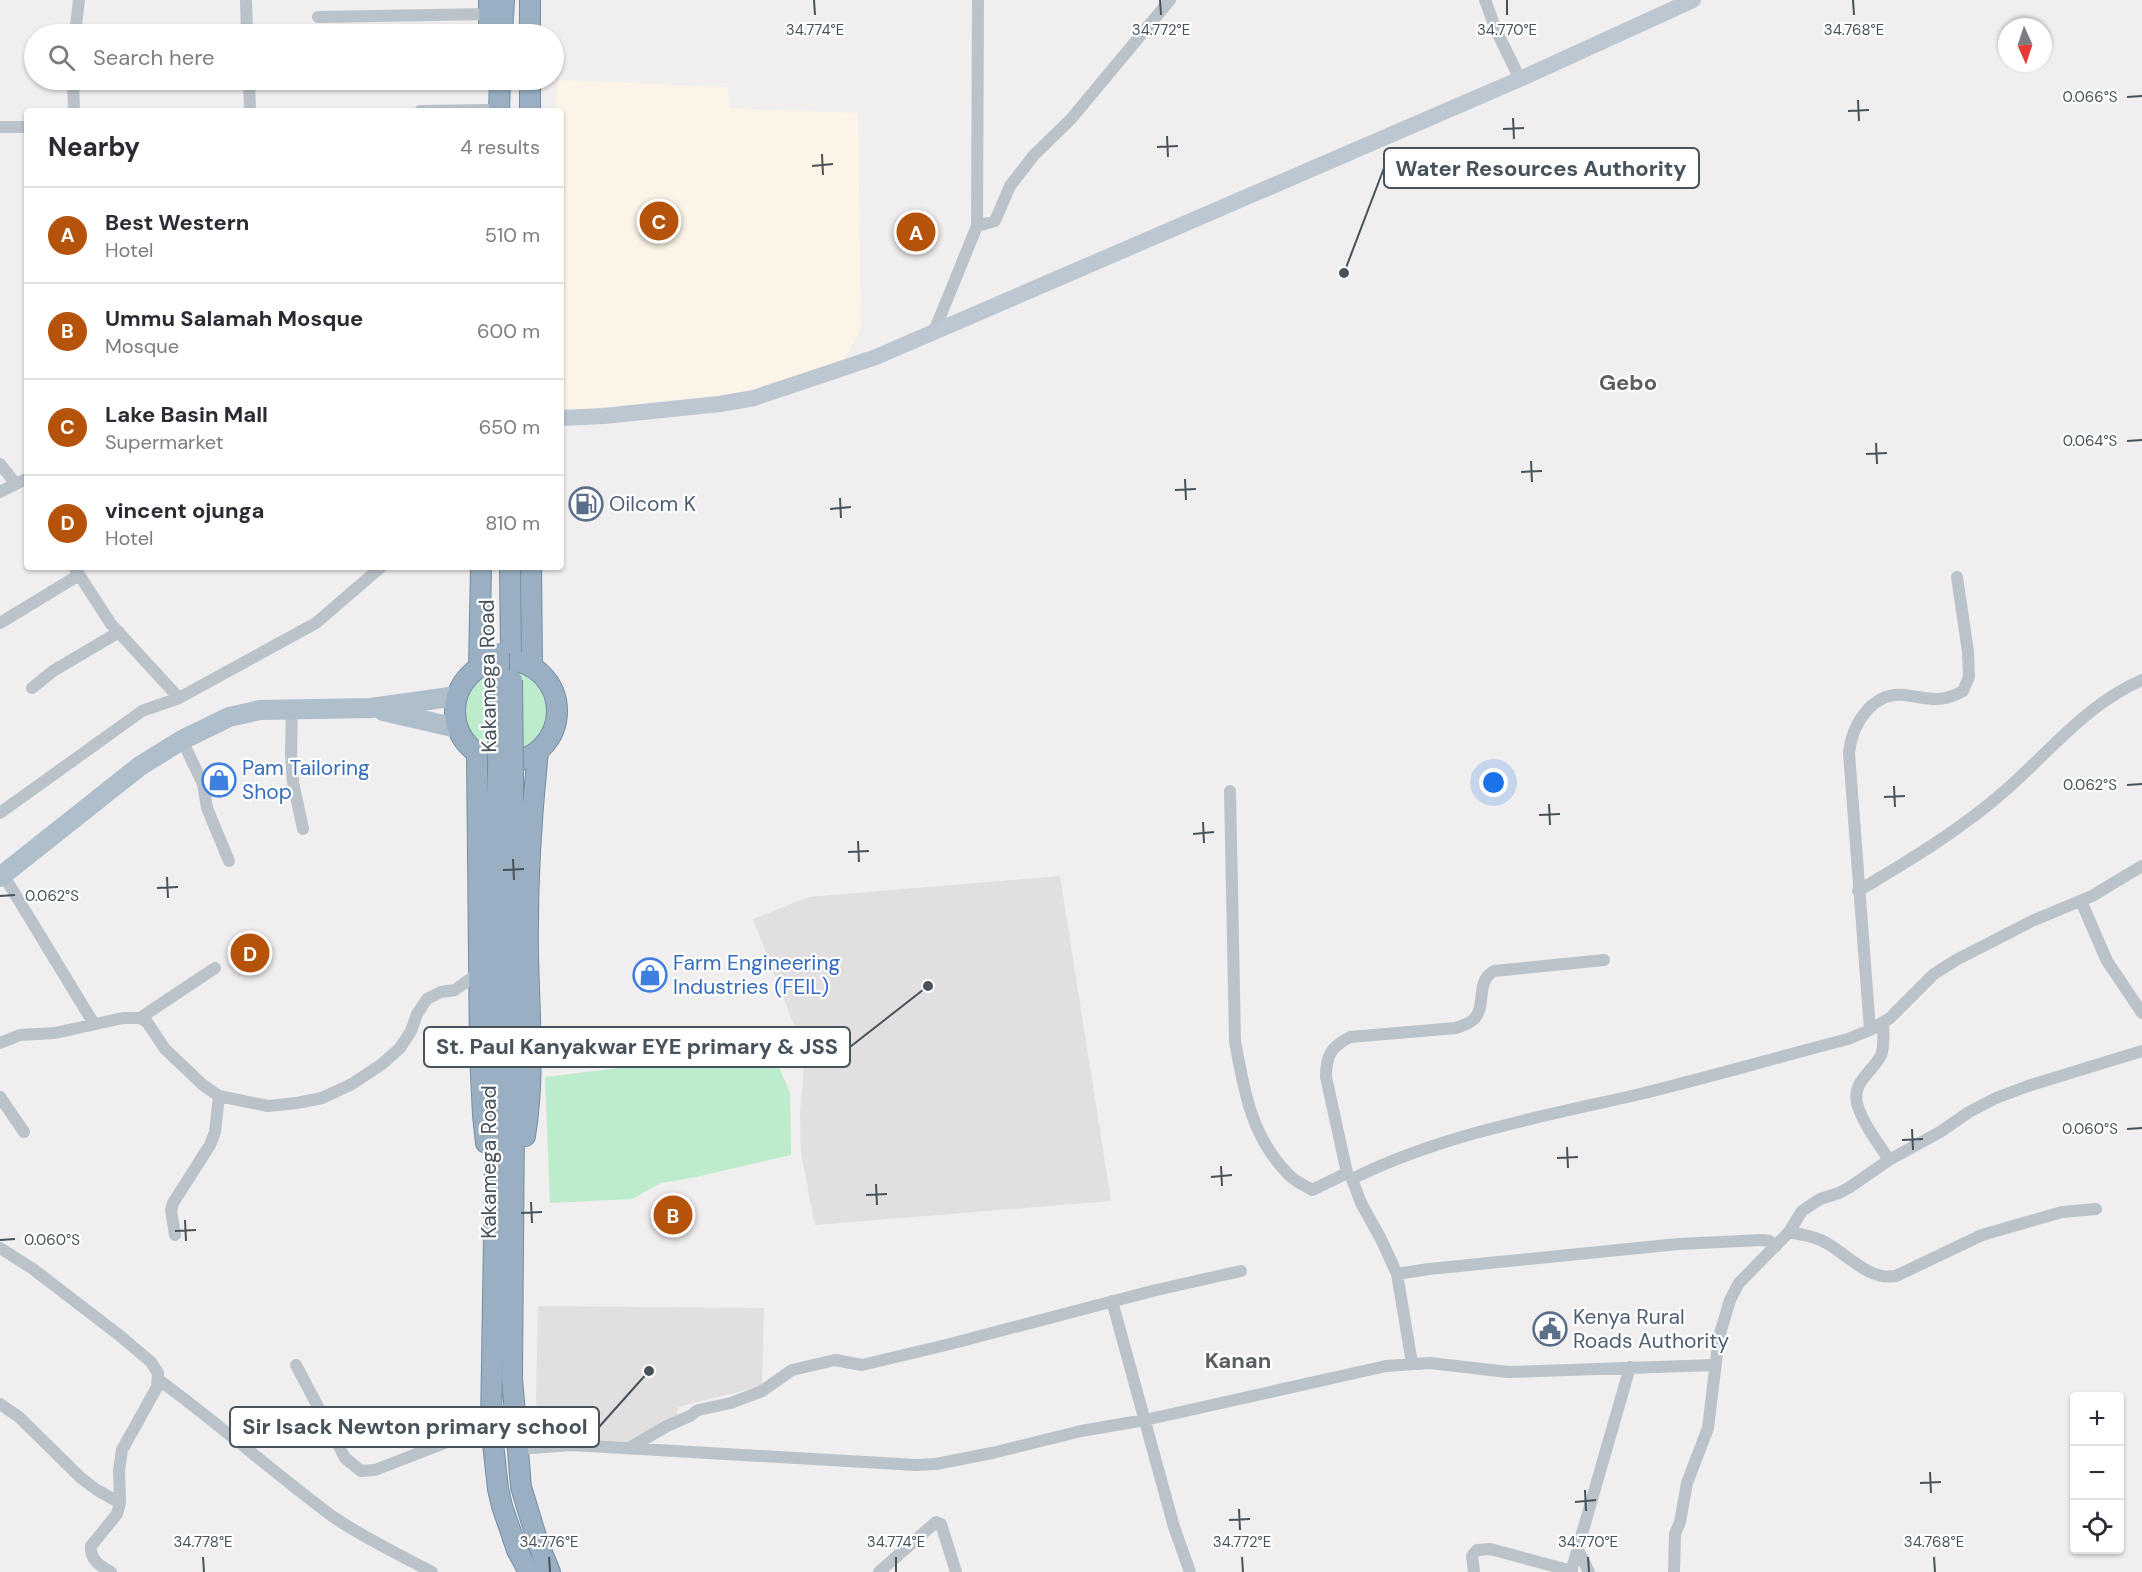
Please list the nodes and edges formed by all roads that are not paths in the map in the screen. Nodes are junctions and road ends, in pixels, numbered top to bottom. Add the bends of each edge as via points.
1 (80, 0) edge
2 (246, 0) edge
3 (504, 0) edge
4 (514, 0) edge
5 (530, 0) edge
6 (978, 0) edge
7 (1170, 0) edge
8 (1485, 0) edge
9 (1693, 0) edge
10 (489, 7) edge
11 (318, 17) dead end
12 (76, 24) edge
13 (247, 24) edge
14 (489, 24) edge
15 (503, 24) edge
16 (513, 24) edge
17 (530, 24) edge
18 (1520, 79) junction
19 (73, 90) edge
20 (249, 90) edge
21 (490, 90) edge
22 (497, 90) edge
23 (512, 90) edge
24 (530, 90) edge
25 (74, 108) edge
26 (250, 108) edge
27 (492, 108) edge
28 (493, 108) edge
29 (511, 108) edge
30 (530, 108) edge
31 (0, 127) edge
32 (24, 127) edge
33 (977, 226) junction
34 (933, 333) junction
35 (564, 418) edge
36 (0, 464) edge
37 (24, 483) edge
38 (0, 492) edge
39 (378, 570) edge
40 (481, 570) edge
41 (498, 570) edge
42 (510, 570) edge
43 (531, 570) edge
44 (77, 571) edge
45 (1957, 578) dead end
46 (0, 623) edge
47 (119, 632) junction
48 (532, 666) junction
49 (479, 668) junction
50 (2142, 680) edge
51 (32, 688) dead end
52 (457, 696) junction
53 (179, 698) junction
54 (371, 708) junction
55 (292, 709) junction
56 (457, 728) junction
57 (182, 740) junction
58 (538, 752) junction
59 (477, 753) junction
60 (1230, 791) dead end
61 (0, 813) edge
62 (303, 829) dead end
63 (229, 861) dead end
64 (2142, 866) edge
65 (1, 874) edge
66 (1858, 891) junction
67 (2081, 901) junction
68 (1604, 960) dead end
69 (215, 968) dead end
70 (481, 971) junction
71 (2142, 1013) edge
72 (140, 1018) junction
73 (1883, 1022) junction
74 (94, 1024) junction
75 (1870, 1030) junction
76 (0, 1043) edge
77 (2142, 1051) edge
78 (219, 1096) junction
79 (0, 1097) edge
80 (24, 1132) dead end
81 (1889, 1160) junction
82 (505, 1166) junction
83 (1349, 1176) junction
84 (2096, 1209) dead end
85 (1789, 1232) junction
86 (176, 1235) dead end
87 (1776, 1246) junction
88 (0, 1248) edge
89 (1241, 1271) dead end
90 (1396, 1274) junction
91 (1112, 1301) junction
92 (1412, 1363) junction
93 (296, 1365) dead end
94 (1715, 1365) junction
95 (1630, 1367) junction
96 (159, 1380) junction
97 (0, 1404) edge
98 (1145, 1420) junction
99 (490, 1425) junction
100 (631, 1447) junction
101 (518, 1449) junction
102 (120, 1503) junction
103 (1578, 1550) junction
104 (1572, 1571) edge
105 (111, 1572) edge
106 (432, 1572) edge
107 (529, 1572) edge
108 (550, 1572) edge
109 (879, 1572) edge
110 (956, 1572) edge
111 (1190, 1572) edge
112 (1474, 1572) edge
113 (1589, 1572) edge
114 (1674, 1572) edge

1 - 12 street
2 - 13 street
3 - 15 highway
4 - 16 highway
5 - 17 highway
6 - 33 street
7 - 33 street via 1071,119 1034,155 1010,186 995,221
8 - 18 street
9 - 18 main road
10 - 11 street
10 - 14 highway
18 - 34 main road
19 - 25 street
20 - 26 street
21 - 27 highway
22 - 28 highway
23 - 29 highway
24 - 30 highway
31 - 32 street
33 - 34 street
34 - 35 main road via 876,357 754,398
36 - 37 street
37 - 38 street
39 - 53 street via 316,623
40 - 49 highway
41 - 82 highway, Kakamega Road, bridge via 494,936
42 - 82 highway, Kakamega Road, bridge via 513,786
43 - 48 highway
44 - 46 street
44 - 47 street
45 - 66 street via 1969,660 1969,677 1963,691 1943,700 1904,695 1880,700 1863,714 1850,739
47 - 51 street
47 - 53 street
48 - 49 highway via 505,659
48 - 58 highway via 548,679 558,710 556,726
49 - 52 highway via 464,681
50 - 66 street via 2120,690 2087,714 1975,816
52 - 54 main road
52 - 56 highway
53 - 61 street via 142,711
54 - 55 main road
54 - 56 main road
55 - 57 main road via 260,710 230,717
55 - 62 street via 292,772
56 - 59 highway
57 - 63 street via 203,784 207,808
57 - 65 main road via 140,766
58 - 59 highway via 508,762
58 - 82 highway via 528,934 527,1124 524,1148
59 - 70 highway
60 - 83 street via 1235,1041 1252,1120 1289,1176 1312,1190
64 - 67 street
65 - 74 street
66 - 75 street
67 - 71 street via 2108,961
67 - 73 street via 1956,960 1934,974
68 - 83 street via 1494,971 1486,975 1478,1012 1466,1024 1350,1037 1339,1043 1326,1062 1326,1077
69 - 72 street
70 - 78 street via 455,990 427,999 400,1048 352,1084 322,1098 268,1106
70 - 82 highway via 486,1143
72 - 74 street
72 - 78 street via 165,1048
73 - 75 street
73 - 81 street via 1883,1049 1861,1079 1856,1101
74 - 76 street via 55,1033 20,1035
75 - 83 street via 1652,1091 1484,1130
77 - 81 street via 1996,1098
78 - 86 street via 210,1145 173,1203
79 - 80 street
81 - 85 street via 1845,1190 1808,1206
82 - 99 highway
82 - 101 highway, Kakamega Road
83 - 90 street
84 - 85 street via 2062,1212 1982,1234 1889,1277 1876,1276 1822,1240
85 - 87 street
87 - 90 street via 1762,1240 1678,1245
87 - 94 street via 1734,1291 1719,1337
88 - 96 street via 119,1335 151,1362
89 - 91 street
90 - 92 street
91 - 98 street
91 - 100 street via 862,1365 835,1360 792,1370 762,1391 698,1410
92 - 95 street via 1508,1372
92 - 98 street
93 - 99 street via 345,1458 361,1471 375,1470
94 - 95 street
94 - 114 street via 1708,1428 1687,1483 1675,1534
95 - 103 street
96 - 102 street via 122,1450
96 - 106 street via 334,1517
97 - 102 street via 81,1478
98 - 100 street via 936,1464
98 - 111 street
99 - 107 highway via 502,1506
100 - 101 street via 572,1444
101 - 108 highway, Kakamega Road via 521,1486
102 - 105 street via 117,1514 91,1546 90,1553
103 - 104 street
103 - 113 street
104 - 112 street via 1490,1549 1472,1556
109 - 110 street via 936,1522 941,1524

